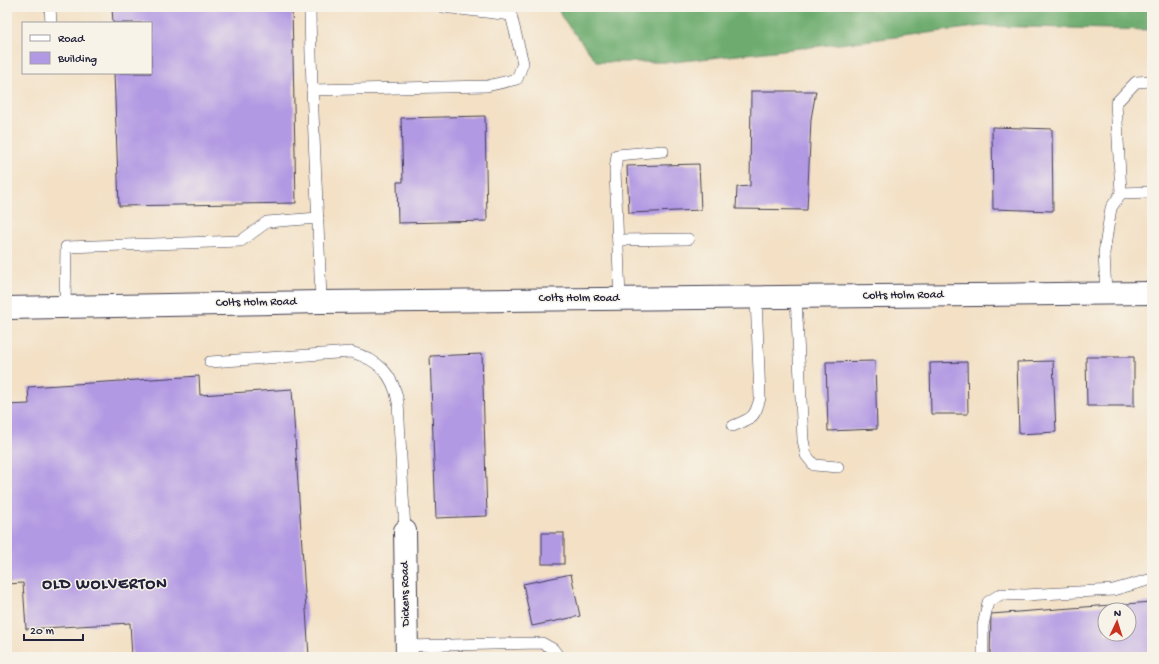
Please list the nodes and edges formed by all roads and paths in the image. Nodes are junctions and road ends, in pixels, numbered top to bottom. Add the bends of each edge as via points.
1 (50, 7) edge
2 (310, 7) edge
3 (443, 7) edge
4 (510, 11) edge
5 (51, 22) edge
6 (1152, 81) edge
7 (312, 90) junction
8 (663, 150) dead end
9 (1152, 192) edge
10 (1122, 193) junction
11 (318, 218) junction
12 (688, 239) dead end
13 (618, 240) junction
14 (1106, 293) junction
15 (1152, 293) edge
16 (796, 297) junction
17 (756, 298) junction
18 (620, 299) junction
19 (321, 302) junction
20 (65, 307) junction
21 (7, 308) edge
22 (210, 362) dead end
23 (733, 426) dead end
24 (838, 467) dead end
25 (404, 531) joint
26 (1152, 579) edge
27 (407, 651) edge
28 (559, 657) edge
29 (982, 657) edge

1 - 5 lane
2 - 7 lane
3 - 4 lane
4 - 7 lane via 523,63 517,79 487,86
6 - 10 lane via 1136,82 1116,103
7 - 11 lane
8 - 13 lane via 617,155 615,170
9 - 10 lane
10 - 14 lane via 1111,208 1104,253
11 - 19 lane
11 - 20 lane via 267,222 242,241 66,247
12 - 13 lane
13 - 18 lane
14 - 15 street, Colts Holm Road
14 - 16 street, Colts Holm Road
16 - 17 street, Colts Holm Road
16 - 24 lane via 803,440 806,455 814,465
17 - 18 street, Colts Holm Road
17 - 23 lane via 760,398 756,412 748,420
18 - 19 street, Colts Holm Road
19 - 20 street, Colts Holm Road
20 - 21 street, Colts Holm Road
22 - 25 lane via 351,352 368,358 382,368 393,384 398,402
25 - 27 street, Dickens Road
26 - 29 lane via 1113,590 1001,594 988,602 982,626
27 - 28 lane via 542,643 554,649

